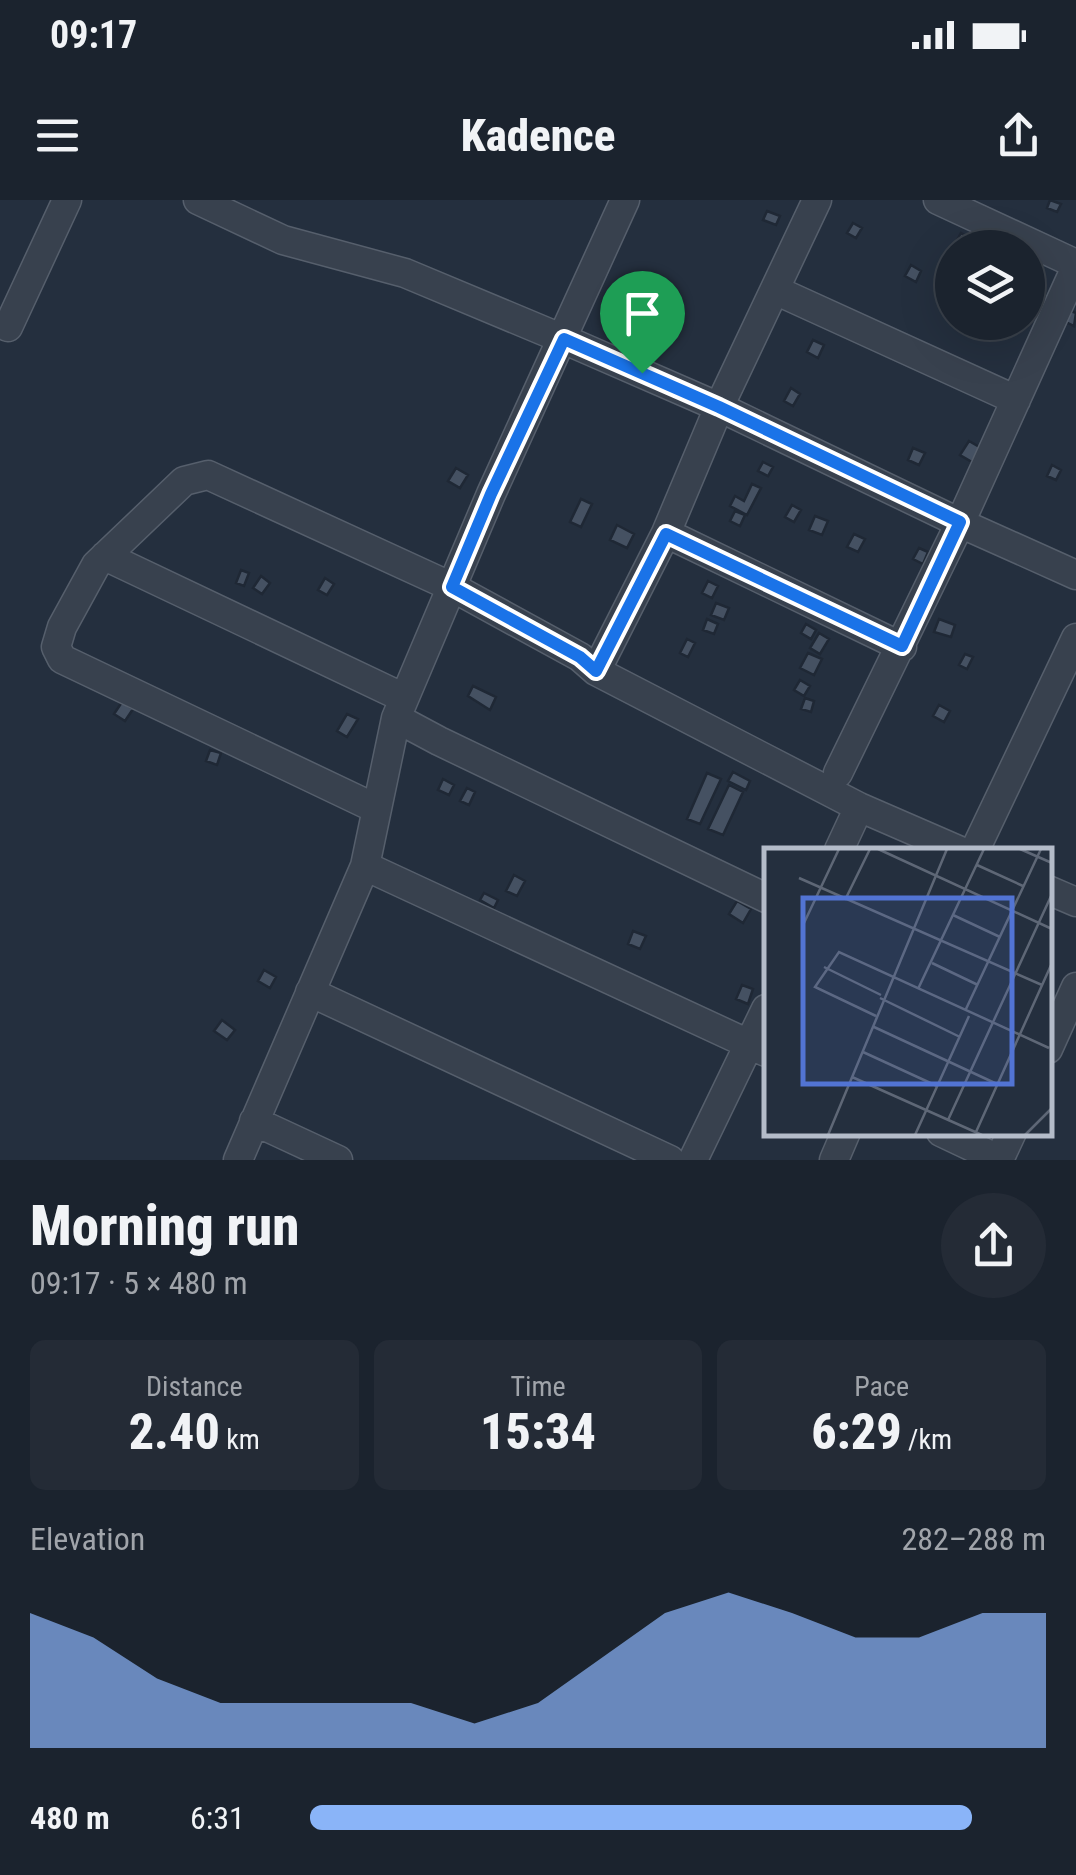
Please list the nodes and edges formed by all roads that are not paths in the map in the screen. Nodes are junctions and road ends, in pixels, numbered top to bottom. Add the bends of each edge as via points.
1 (67, 200) edge
2 (625, 200) edge
3 (818, 200) edge
4 (938, 200) edge
5 (213, 203) edge
6 (1076, 266) edge
7 (775, 290) junction
8 (8, 327) dead end
9 (564, 339) junction
10 (1016, 400) junction
11 (719, 407) junction
12 (960, 522) junction
13 (666, 534) junction
14 (105, 556) junction
15 (1076, 575) edge
16 (452, 587) junction
17 (1076, 638) edge
18 (902, 646) junction
19 (596, 671) junction
20 (400, 708) junction
21 (838, 773) dead end
22 (859, 808) junction
23 (377, 809) junction
24 (840, 848) edge
25 (953, 848) edge
26 (976, 848) edge
27 (366, 866) junction
28 (1051, 891) edge
29 (764, 897) edge
30 (1076, 902) edge
31 (1076, 987) edge
32 (310, 992) junction
33 (764, 1019) edge
34 (1051, 1042) edge
35 (758, 1048) edge
36 (254, 1122) junction
37 (845, 1135) edge
38 (946, 1135) edge
39 (1011, 1135) edge
40 (238, 1160) edge
41 (338, 1160) edge
42 (670, 1160) edge
43 (694, 1160) edge
44 (834, 1160) edge
45 (1000, 1160) edge

1 - 8 street
2 - 9 street
3 - 7 street
4 - 6 street
5 - 9 street via 283,240 405,273
6 - 10 street
7 - 10 street
7 - 11 street
9 - 11 street
9 - 16 street
10 - 12 street
11 - 12 street
11 - 13 street
12 - 15 street
12 - 18 street
13 - 18 street
13 - 19 street
14 - 16 street via 184,480 208,475
14 - 20 street
14 - 23 street via 62,627 56,647 62,660
16 - 19 street
16 - 20 street
17 - 26 street
18 - 21 street
19 - 22 street
20 - 23 street
20 - 29 street via 439,742
22 - 24 street
22 - 25 street
23 - 27 street
27 - 32 street
27 - 35 street
28 - 30 street
31 - 34 street
32 - 36 street
32 - 42 street
33 - 35 street
35 - 43 street
36 - 40 street
36 - 41 street
37 - 44 street
38 - 45 street
39 - 45 street

